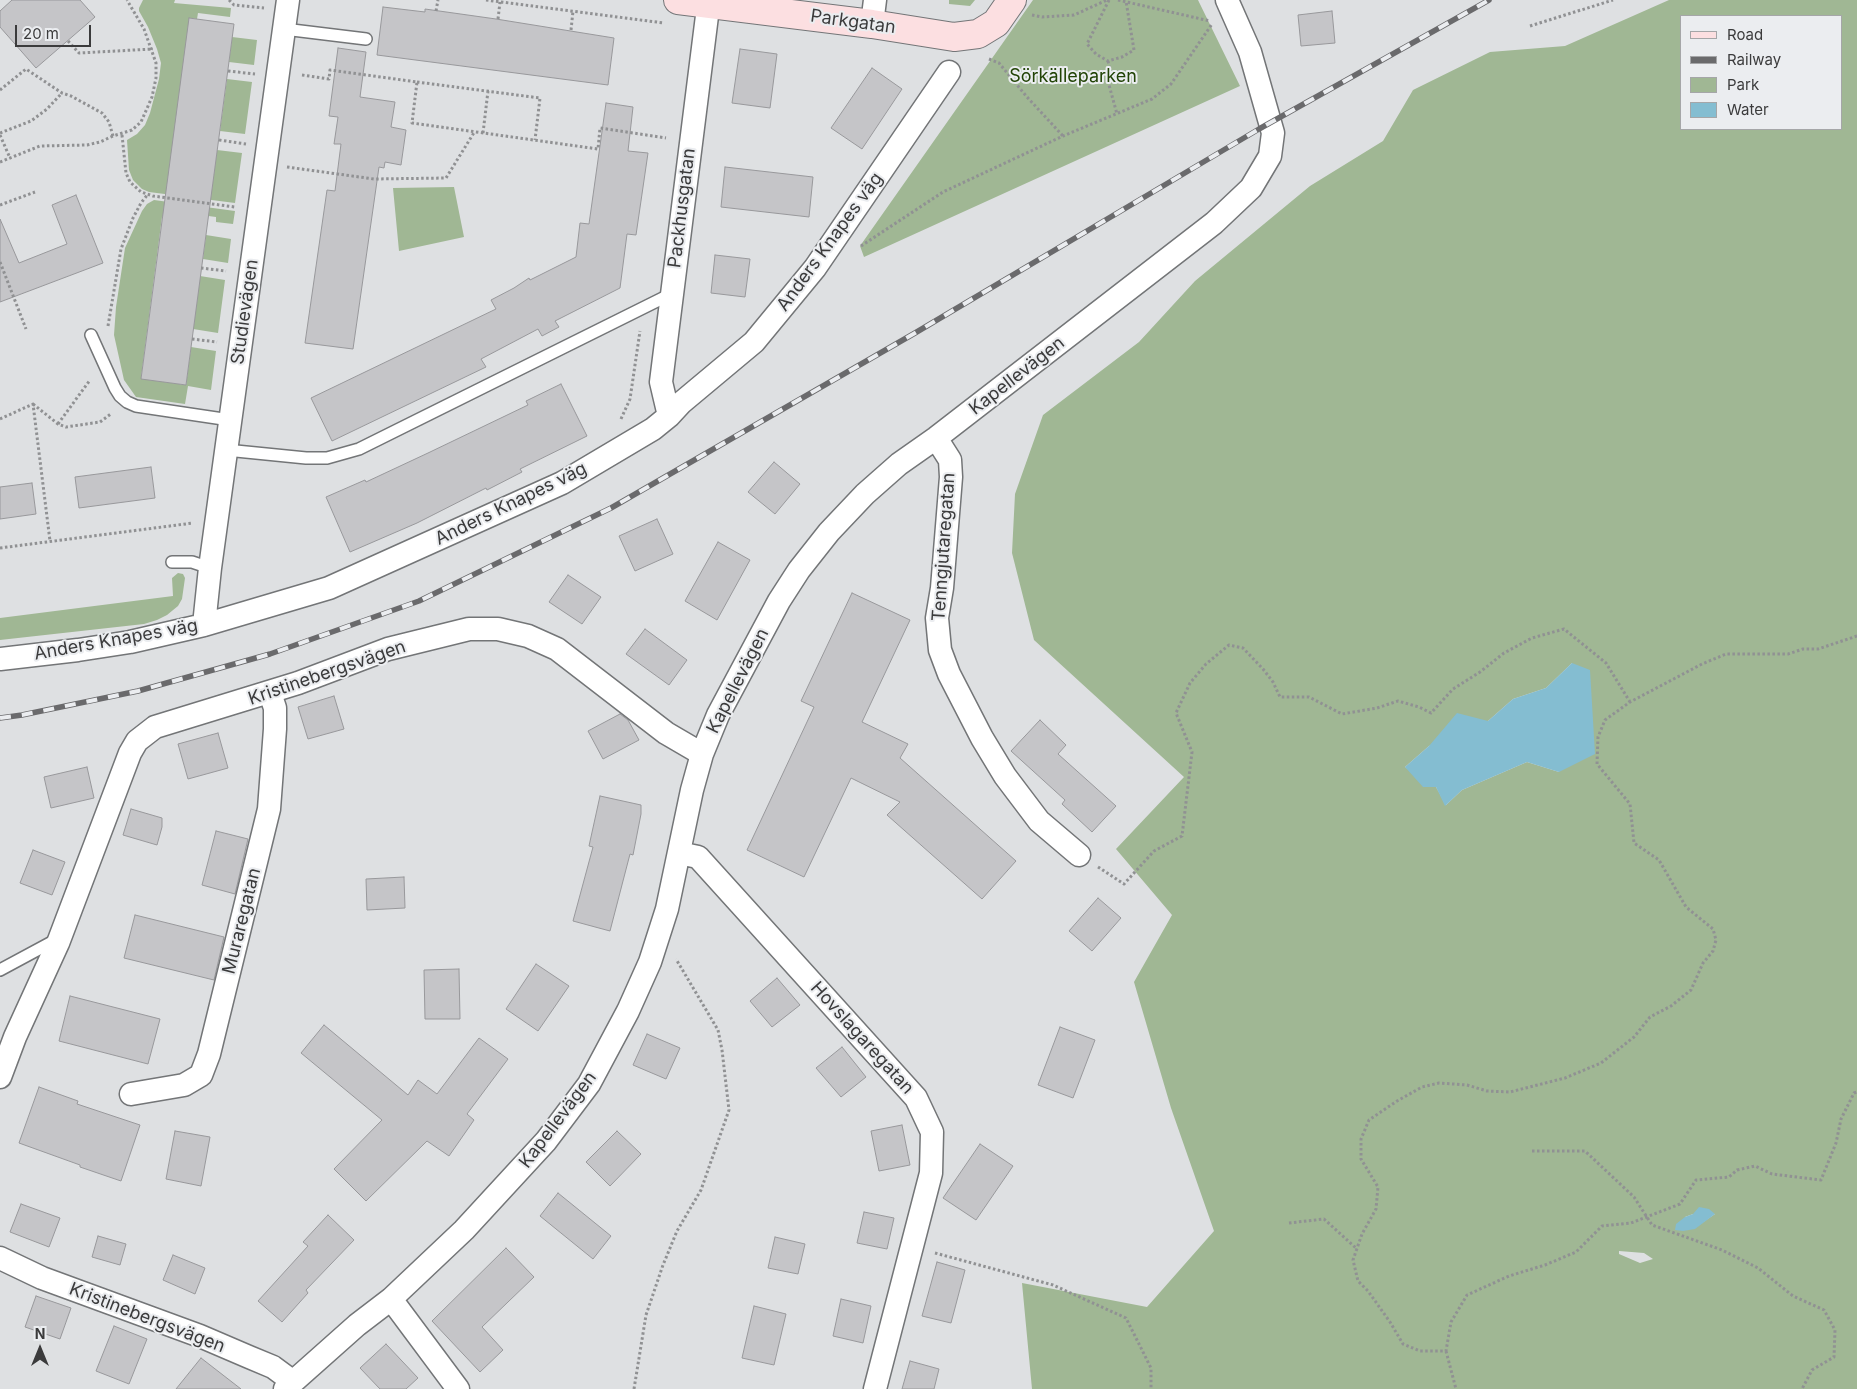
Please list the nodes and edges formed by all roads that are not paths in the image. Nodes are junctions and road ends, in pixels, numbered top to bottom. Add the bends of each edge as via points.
1 (288, 0) edge
2 (1227, 0) edge
3 (708, 2) edge
4 (1018, 6) edge
5 (675, 12) edge
6 (873, 12) edge
7 (284, 29) junction
8 (366, 39) dead end
9 (949, 72) dead end
10 (666, 296) dead end
11 (91, 334) road end
12 (668, 416) junction
13 (230, 420) junction
14 (936, 438) junction
15 (226, 450) junction
16 (172, 562) dead end
17 (210, 568) junction
18 (204, 625) junction
19 (0, 659) edge
20 (270, 693) junction
21 (702, 754) junction
22 (680, 853) junction
23 (1079, 855) road end
24 (58, 943) junction
25 (0, 970) edge
26 (0, 1077) edge
27 (131, 1094) dead end
28 (0, 1258) edge
29 (390, 1299) junction
30 (289, 1385) edge
31 (458, 1389) edge
32 (875, 1389) edge

1 - 7 street, Studievägen
2 - 14 street, Kapellevägen via 1250,52 1272,132 1270,156 1251,188 1214,223
3 - 5 street, Parkgatan
3 - 6 street, Parkgatan
3 - 12 street, Packhusgatan via 661,382
4 - 6 street, Parkgatan via 978,34 954,37
7 - 8 lane
7 - 13 street, Studievägen
9 - 12 street, Anders Knapes väg via 815,268 754,342
10 - 15 lane via 359,449 327,458
11 - 13 lane via 115,388 127,402
12 - 18 street, Anders Knapes väg via 653,429 562,483 338,584
13 - 15 street, Studievägen
14 - 21 street, Kapellevägen via 865,494 799,570 718,715
14 - 23 street, Tenngjutaregatan via 950,460 952,477 937,618 940,650 948,674 1005,776 1039,821
15 - 17 street, Studievägen
16 - 17 lane via 192,562
17 - 18 street, Studievägen
18 - 19 street, Anders Knapes väg via 130,642
20 - 21 street, Kristinebergsvägen via 388,649 469,629 498,629 528,636 557,649 666,733
20 - 24 street, Kristinebergsvägen via 155,728 137,742
20 - 27 street, Muraregatan via 274,729 269,809 209,1054 201,1075 184,1085
21 - 22 street, Kapellevägen
22 - 29 street, Kapellevägen via 650,962 589,1084 552,1134 464,1230
22 - 32 street, Hovslagaregatan via 698,857 916,1098 932,1132 931,1173
24 - 25 lane via 52,942
24 - 26 street, Kristinebergsvägen
28 - 30 street, Kristinebergsvägen via 42,1278 200,1336 273,1367
29 - 30 street, Kapellevägen
29 - 31 street

